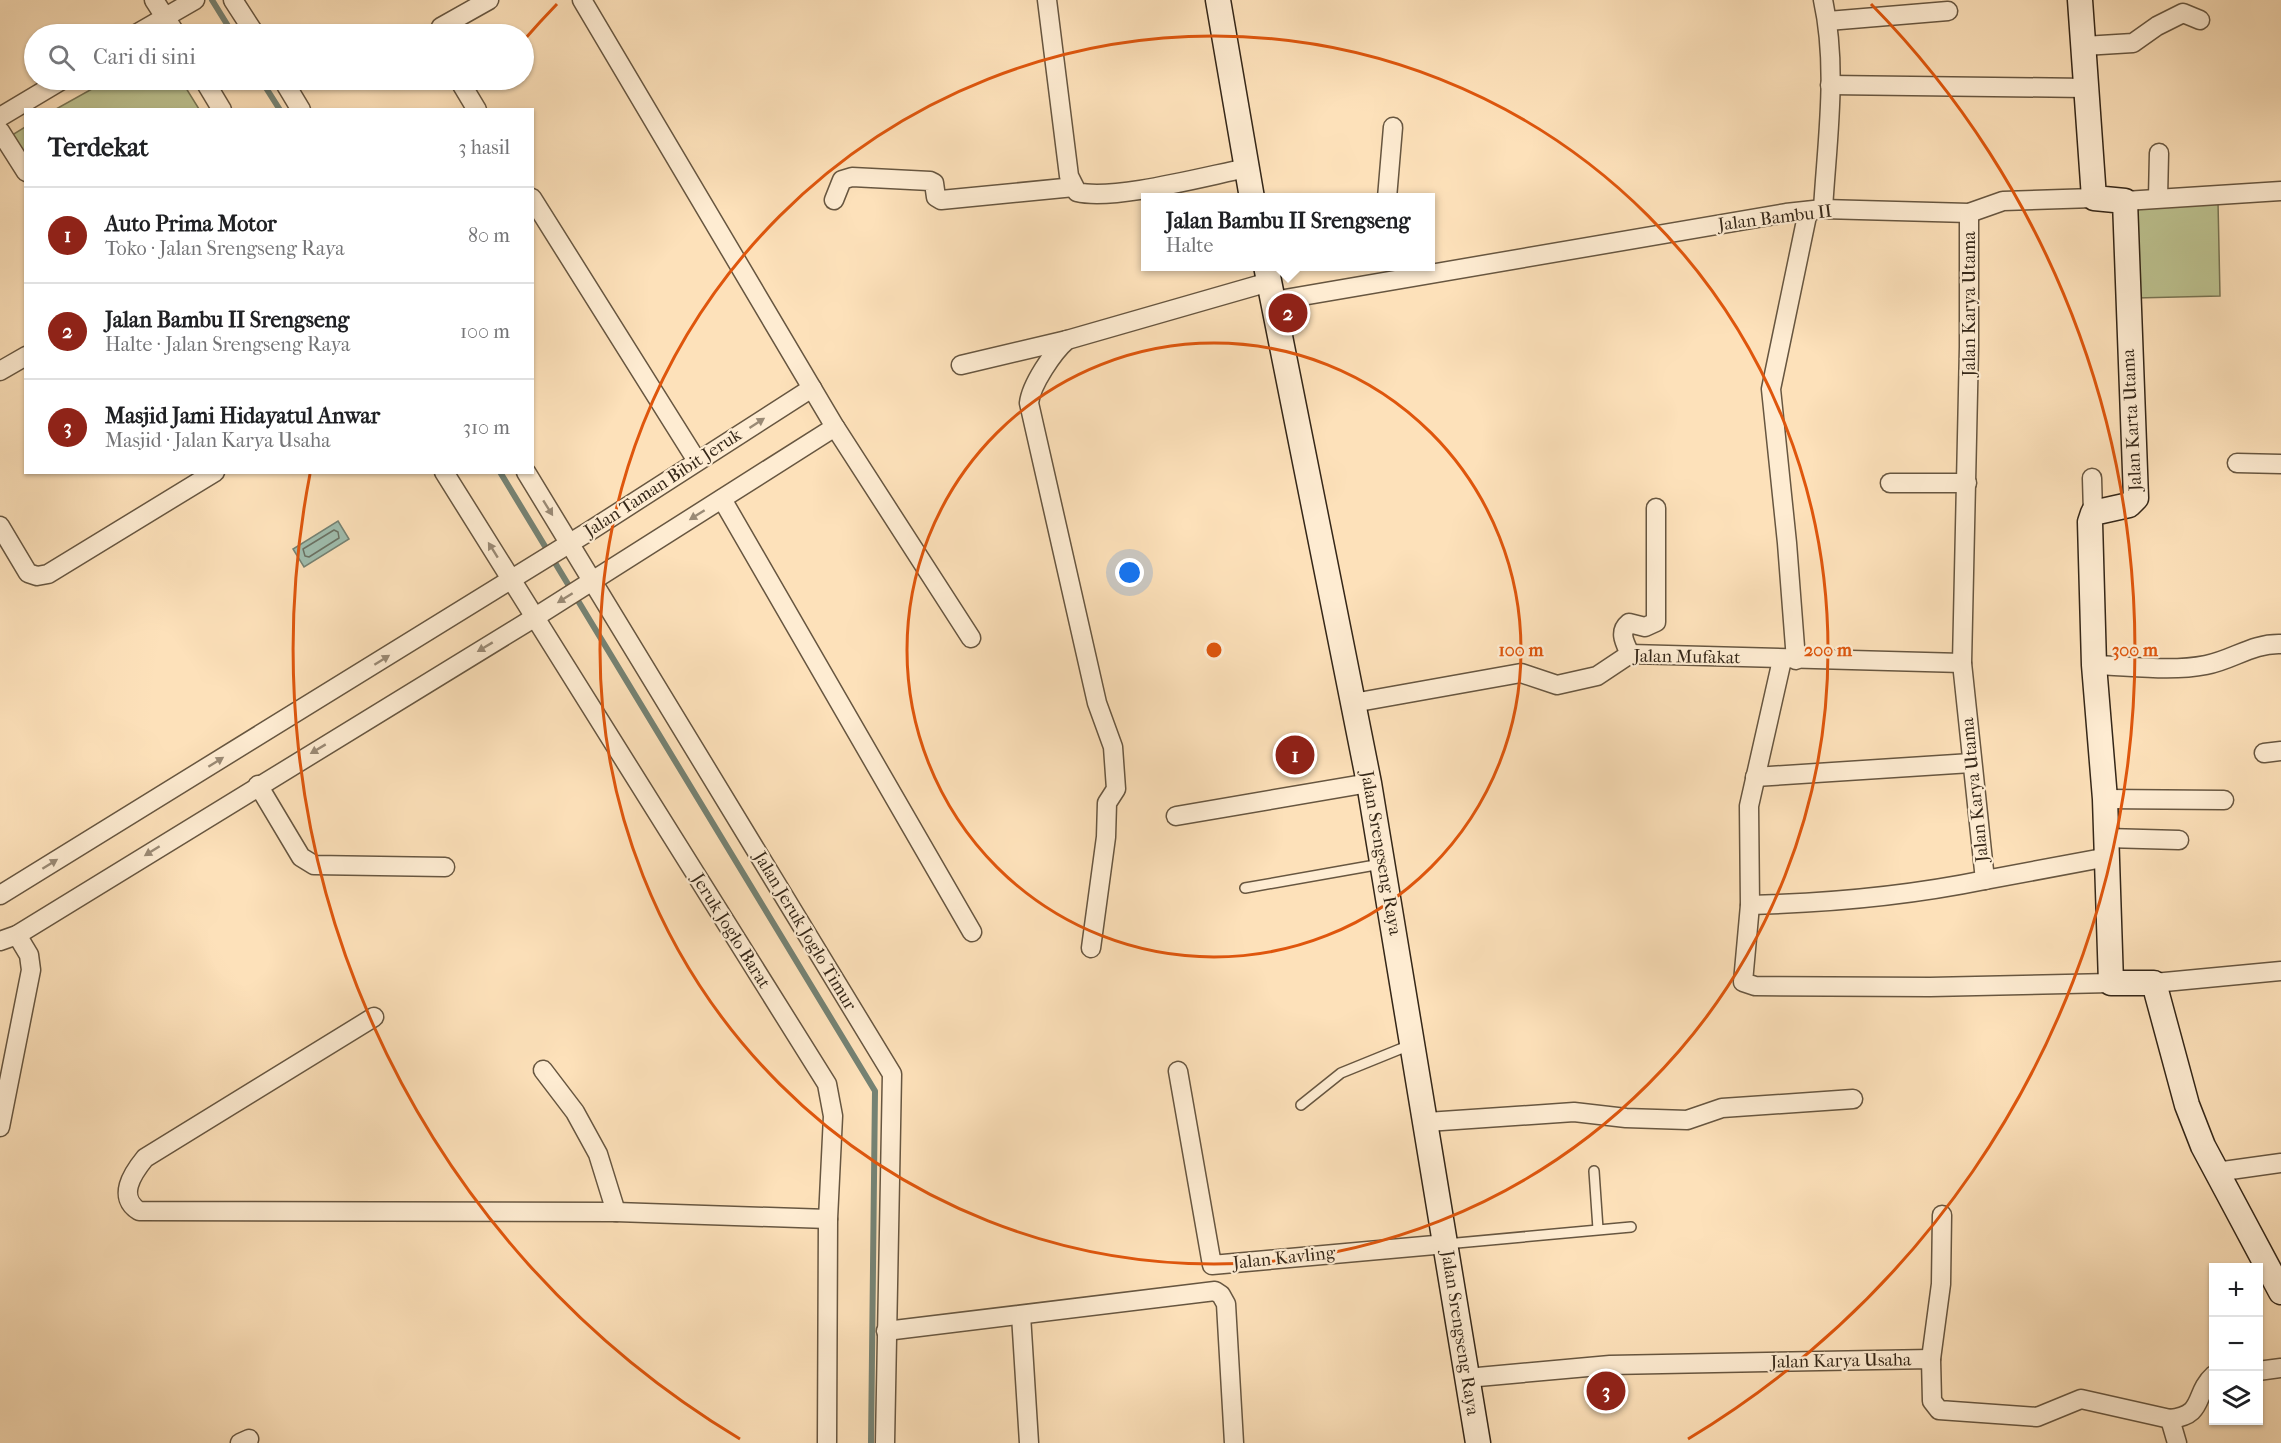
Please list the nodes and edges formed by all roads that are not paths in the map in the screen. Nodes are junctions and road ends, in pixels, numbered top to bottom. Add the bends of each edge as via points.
1 (154, 0) edge
2 (195, 0) edge
3 (233, 0) edge
4 (489, 0) edge
5 (582, 0) edge
6 (1047, 0) edge
7 (1218, 0) edge
8 (1823, 0) edge
9 (2080, 0) edge
10 (1948, 11) dead end
11 (172, 13) junction
12 (2200, 20) dead end
13 (1828, 21) junction
14 (153, 24) edge
15 (174, 24) edge
16 (249, 24) edge
17 (446, 24) edge
18 (2084, 46) junction
19 (1830, 85) junction
20 (2086, 88) junction
21 (45, 90) edge
22 (210, 90) edge
23 (289, 90) edge
24 (465, 90) edge
25 (221, 108) edge
26 (300, 108) edge
27 (476, 108) edge
28 (0, 117) edge
29 (1393, 127) dead end
30 (0, 130) edge
31 (2159, 153) dead end
32 (1246, 168) junction
33 (24, 169) edge
34 (1074, 187) junction
35 (2281, 191) edge
36 (1251, 193) edge
37 (1387, 193) edge
38 (2094, 198) junction
39 (2158, 198) junction
40 (834, 200) dead end
41 (534, 201) edge
42 (2124, 201) junction
43 (1815, 210) junction
44 (1969, 213) junction
45 (1435, 266) edge
46 (1401, 271) edge
47 (1381, 274) edge
48 (1269, 283) edge
49 (1066, 340) junction
50 (24, 357) edge
51 (961, 365) dead end
52 (0, 371) edge
53 (812, 388) junction
54 (835, 427) junction
55 (697, 461) junction
56 (2237, 463) dead end
57 (2281, 464) edge
58 (212, 474) edge
59 (445, 474) edge
60 (527, 474) edge
61 (2092, 478) dead end
62 (1890, 483) dead end
63 (1966, 483) junction
64 (722, 499) junction
65 (1656, 508) dead end
66 (2093, 513) junction
67 (0, 526) edge
68 (568, 544) junction
69 (513, 579) junction
70 (592, 581) junction
71 (536, 616) junction
72 (971, 638) dead end
73 (2281, 644) edge
74 (1630, 654) junction
75 (1789, 660) junction
76 (1962, 663) junction
77 (2094, 665) junction
78 (1353, 703) junction
79 (1971, 763) junction
80 (1755, 777) junction
81 (1369, 783) junction
82 (258, 785) junction
83 (2106, 799) junction
84 (2224, 800) dead end
85 (1176, 816) dead end
86 (2178, 840) dead end
87 (2108, 848) junction
88 (1383, 864) junction
89 (445, 867) dead end
90 (1985, 880) junction
91 (1245, 888) dead end
92 (0, 895) edge
93 (1750, 905) junction
94 (972, 932) dead end
95 (9, 938) edge
96 (1091, 948) dead end
97 (2281, 971) edge
98 (2111, 983) junction
99 (2154, 983) junction
100 (374, 1017) dead end
101 (1414, 1044) junction
102 (543, 1070) dead end
103 (1178, 1071) dead end
104 (1853, 1099) dead end
105 (1300, 1105) dead end
106 (1426, 1122) junction
107 (0, 1127) edge
108 (2281, 1163) edge
109 (1594, 1171) dead end
110 (2216, 1172) junction
111 (616, 1212) junction
112 (1942, 1215) dead end
113 (828, 1219) junction
114 (1631, 1227) dead end
115 (1598, 1229) junction
116 (1446, 1244) junction
117 (2281, 1292) edge
118 (1021, 1315) junction
119 (886, 1330) junction
120 (1930, 1359) junction
121 (2281, 1368) edge
122 (2263, 1370) edge
123 (1467, 1378) junction
124 (2209, 1380) edge
125 (2170, 1419) junction
126 (826, 1443) edge
127 (885, 1443) edge
128 (1029, 1443) edge
129 (1234, 1443) edge
130 (1478, 1443) edge
131 (2177, 1443) edge

1 - 11 street
2 - 11 street
3 - 16 street
4 - 17 street
5 - 53 street
6 - 34 street via 1069,176
7 - 32 street
8 - 13 street
9 - 18 street
10 - 13 street
11 - 14 street
11 - 15 street
12 - 18 street via 2183,13 2133,43
13 - 19 street
18 - 20 street
19 - 20 street
19 - 43 street
20 - 38 street
21 - 28 street
22 - 25 street
23 - 26 street
24 - 27 street
29 - 37 street
30 - 33 street
31 - 39 street
32 - 34 street via 1150,188 1096,194 1077,192
32 - 36 street
34 - 40 street via 941,200 930,181 852,177 842,180
35 - 39 street, Jalan Bambu II
38 - 42 street, Jalan Bambu II
38 - 44 street, Jalan Bambu II via 2003,201
39 - 42 street, Jalan Bambu II
41 - 55 street
42 - 66 street, Jalan Karta Utama via 2136,498 2129,506
43 - 44 street, Jalan Bambu II
43 - 45 street, Jalan Bambu II
43 - 75 street via 1771,389 1787,543
44 - 63 street, Jalan Karya Utama
46 - 47 street, Jalan Bambu II
47 - 48 street, Jalan Bambu II
48 - 49 street, Jalan Bambu II
48 - 78 street, Jalan Srengseng Raya
49 - 51 street, Jalan Bambu II
49 - 96 street via 1035,385 1029,403 1097,703 1113,747 1116,789 1107,803
50 - 52 street
53 - 54 street
55 -> 53 street, Jalan Taman Bibit Jeruk
54 - 64 street
54 - 72 street
55 - 68 street, Jalan Taman Bibit Jeruk
56 - 57 street
58 - 67 street via 48,574 28,573
69 -> 59 street, Jeruk Joglo Barat
60 -> 68 street, Jalan Jeruk Joglo Timur
61 - 66 street
62 - 63 street
63 - 76 street, Jalan Karya Utama
64 -> 70 street
64 - 94 street
65 - 74 street via 1656,622 1645,627 1629,622 1623,627
66 - 77 street via 2090,522
68 - 69 street, Jalan Taman Bibit Jeruk
68 - 70 street, Jalan Jeruk Joglo Timur
69 - 71 street, Jeruk Joglo Barat
92 -> 69 street, Jalan Taman Bibit Jeruk
70 -> 71 street
70 - 119 street, Jalan Jeruk Joglo Timur via 892,1074
71 -> 82 street
71 - 113 street, Jeruk Joglo Barat via 827,1084 833,1116
73 - 77 street via 2260,645 2194,667
74 - 75 street, Jalan Mufakat
74 - 78 street, Jalan Mufakat via 1597,676 1557,685 1521,673
75 - 76 street, Jalan Mufakat
75 - 80 street
76 - 79 street, Jalan Karya Utama
77 - 83 street
78 - 81 street, Jalan Srengseng Raya
79 - 80 street
79 - 90 street, Jalan Karya Utama
80 - 93 street via 1748,826
81 - 85 street
81 - 88 street, Jalan Srengseng Raya
82 - 89 street via 301,857 314,865
82 -> 95 street
83 - 84 street
83 - 87 street
86 - 87 street, Jalan Karya Utama
87 - 90 street, Jalan Karya Utama
87 - 98 street
88 - 91 lane
88 - 101 street, Jalan Srengseng Raya
90 - 93 street via 1887,897
93 - 98 street via 1743,982 1755,986
95 - 107 street via 29,955 31,970
97 - 99 street
98 - 99 street
99 - 110 street via 2187,1105
100 - 111 street via 145,1158 131,1176 127,1196 132,1206 139,1211
101 - 105 lane via 1341,1072
101 - 106 street, Jalan Srengseng Raya
102 - 111 street via 575,1112 598,1154
103 - 116 street, Jalan Kavling via 1212,1265
104 - 106 street via 1722,1108 1687,1120 1574,1112
106 - 116 street, Jalan Srengseng Raya
108 - 110 street
109 - 115 lane
110 - 117 street
111 - 113 street
112 - 120 street via 1941,1284
113 - 126 street, Jeruk Joglo Barat
114 - 115 lane
115 - 116 lane
116 - 123 street, Jalan Srengseng Raya
118 - 119 street
118 - 128 street
118 - 129 street via 1215,1292 1221,1295 1226,1304
119 - 127 street, Jalan Jeruk Joglo Timur
120 - 123 street, Jalan Karya Usaha via 1610,1365
120 - 125 street, Jalan Karya Usaha via 1932,1401 1939,1410 2037,1417 2081,1399
121 - 122 street
123 - 130 street, Jalan Srengseng Raya
124 - 125 street via 2194,1412
125 - 131 street

